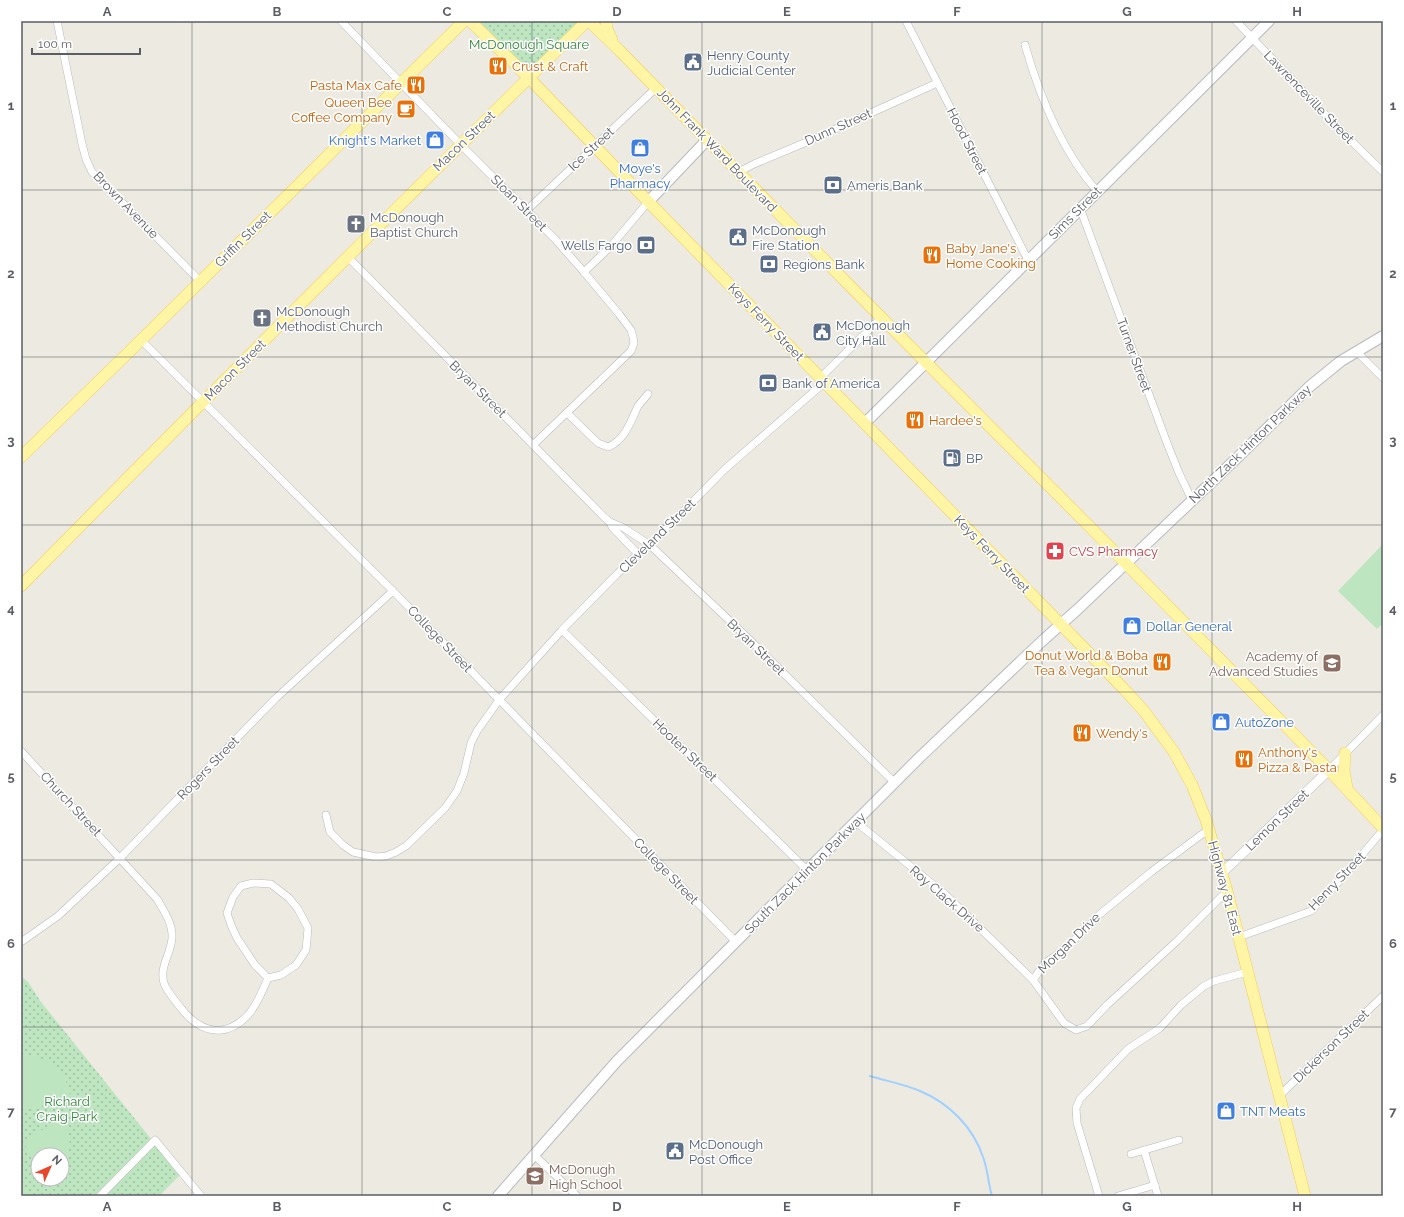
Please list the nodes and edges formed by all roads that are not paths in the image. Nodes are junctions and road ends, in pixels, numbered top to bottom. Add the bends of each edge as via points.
1 (57, 21) edge
2 (341, 21) edge
3 (464, 21) edge
4 (470, 21) edge
5 (588, 21) edge
6 (606, 21) edge
7 (906, 21) edge
8 (1236, 21) edge
9 (1269, 21) edge
10 (1251, 38) junction
11 (614, 44) junction
12 (1025, 45) dead end
13 (529, 78) junction
14 (401, 83) junction
15 (937, 83) junction
16 (656, 88) junction
17 (707, 140) junction
18 (460, 144) junction
19 (594, 147) junction
20 (739, 172) junction
21 (1383, 172) edge
22 (1097, 191) junction
23 (648, 202) junction
24 (1080, 208) junction
25 (527, 210) junction
26 (347, 256) junction
27 (1028, 260) junction
28 (584, 272) junction
29 (200, 281) junction
30 (881, 318) junction
31 (1383, 336) edge
32 (141, 340) junction
33 (1356, 351) junction
34 (925, 362) junction
35 (1383, 378) edge
36 (822, 380) junction
37 (648, 394) dead end
38 (203, 402) junction
39 (566, 413) junction
40 (865, 423) junction
41 (533, 445) junction
42 (21, 457) edge
43 (1192, 500) junction
44 (610, 522) junction
45 (650, 545) junction
46 (638, 554) junction
47 (1126, 563) junction
48 (21, 586) edge
49 (393, 590) junction
50 (1061, 624) junction
51 (562, 630) junction
52 (499, 700) junction
53 (1383, 715) edge
54 (21, 751) edge
55 (1345, 753) junction
56 (1329, 770) junction
57 (895, 783) junction
58 (1347, 788) junction
59 (326, 815) dead end
60 (856, 822) junction
61 (1209, 829) junction
62 (1383, 829) edge
63 (120, 858) junction
64 (808, 871) junction
65 (1221, 874) junction
66 (1227, 891) junction
67 (1239, 938) junction
68 (21, 942) edge
69 (736, 942) junction
70 (1247, 972) junction
71 (268, 978) junction
72 (1033, 980) junction
73 (1383, 996) edge
74 (1280, 1095) junction
75 (1180, 1140) dead end
76 (1144, 1150) junction
77 (1131, 1154) dead end
78 (534, 1155) junction
79 (1155, 1185) junction
80 (100, 1196) edge
81 (202, 1196) edge
82 (498, 1196) edge
83 (577, 1196) edge
84 (1099, 1196) edge
85 (1118, 1196) edge
86 (1158, 1196) edge
87 (1305, 1196) edge

1 - 29 street, Brown Avenue via 84,152 92,172
2 - 14 street, Sloan Street
3 - 14 main road, Griffin Street
4 - 13 main road, Keys Ferry Street
5 - 11 main road, John Frank Ward Boulevard
5 - 13 main road, Macon Street
6 - 11 main road
7 - 15 street, Hood Street
8 - 10 street, Lawrenceville Street
9 - 10 main road, Sims Street
10 - 21 street, Lawrenceville Street
10 - 22 main road, Sims Street
11 - 16 main road, John Frank Ward Boulevard
12 - 22 street via 1054,126 1084,176
13 - 18 main road, Macon Street
13 - 19 main road, Keys Ferry Street
14 - 18 street, Sloan Street
14 - 29 main road, Griffin Street
15 - 20 street, Dunn Street
15 - 27 street, Hood Street
16 - 17 main road, John Frank Ward Boulevard
16 - 19 street, Ice Street
17 - 20 main road, John Frank Ward Boulevard
17 - 23 main road
18 - 25 street, Sloan Street
18 - 26 main road, Macon Street
19 - 23 main road, Keys Ferry Street
19 - 25 street, Ice Street
20 - 30 main road, John Frank Ward Boulevard
22 - 24 main road, Sims Street
23 - 28 street via 611,246
23 - 36 main road, Keys Ferry Street
24 - 27 main road, Sims Street
24 - 43 street, Turner Street via 1167,443
25 - 28 street, Sloan Street
26 - 38 main road, Macon Street
26 - 41 street, Bryan Street
27 - 34 main road, Sims Street
28 - 39 street, Sloan Street via 624,320 631,330 634,343 629,354
29 - 32 main road, Griffin Street
30 - 34 main road, John Frank Ward Boulevard
30 - 36 street, Cleveland Street
31 - 33 main road, North Zack Hinton Parkway
32 - 38 street, College Street
32 - 42 main road, Griffin Street
33 - 35 street
33 - 43 main road, North Zack Hinton Parkway via 1325,372
34 - 40 main road, Sims Street
34 - 47 main road, John Frank Ward Boulevard
36 - 40 main road, Keys Ferry Street
36 - 45 street, Cleveland Street via 725,469
37 - 39 street via 620,438 608,447 598,443
38 - 48 main road, Macon Street
38 - 49 street, College Street
39 - 41 street, Sloan Street
40 - 50 main road, Keys Ferry Street
41 - 44 street, Bryan Street
43 - 47 main road, North Zack Hinton Parkway
44 - 45 street, Bryan Street
44 - 46 street, Bryan Street
45 - 46 street, Cleveland Street
45 - 57 street, Bryan Street
46 - 51 street, Cleveland Street
47 - 50 main road, South Zack Hinton Parkway
47 - 56 main road, John Frank Ward Boulevard
49 - 52 street, College Street
49 - 63 street, Rogers Street via 276,698
50 - 57 main road, South Zack Hinton Parkway
50 - 61 main road, Highway 81 East via 1154,724 1184,769 1200,802
51 - 52 street, Cleveland Street
51 - 64 street, Hooten Street
52 - 59 street, Cleveland Street via 471,743 457,791 445,808 406,846 386,856 376,857 353,852 343,846 330,832
52 - 69 street, College Street
53 - 55 street, Lemon Street
54 - 63 street, Church Street
55 - 56 street, Lemon Street
55 - 58 main road via 1344,771
56 - 58 main road, John Frank Ward Boulevard
56 - 65 street, Lemon Street
57 - 60 main road, South Zack Hinton Parkway
58 - 62 main road, John Frank Ward Boulevard
60 - 64 main road, South Zack Hinton Parkway
60 - 72 street, Roy Clack Drive via 946,895
61 - 65 main road, Highway 81 East
61 - 72 street, Morgan Drive via 1100,914 1066,948 1044,964
62 - 67 street, Henry Street via 1311,911
63 - 68 street, Rogers Street via 58,916
63 - 71 street, Church Street via 157,899 169,919 172,938 164,965 164,983 194,1022 214,1031 232,1027 248,1014
64 - 69 main road, South Zack Hinton Parkway
65 - 66 main road, Highway 81 East
66 - 67 main road, Highway 81 East
66 - 72 street, Morgan Drive via 1087,1026 1076,1030 1064,1023
67 - 70 main road, Highway 81 East
69 - 78 main road, South Zack Hinton Parkway via 617,1061
70 - 74 main road, Highway 81 East
70 - 84 street via 1204,986 1181,1005 1160,1028 1128,1049 1078,1102 1078,1123
71 - 71 street via 281,975 296,965 306,950 308,928 289,898 270,884 254,882 241,886 233,897 227,913 244,949
73 - 74 street, Dickerson Street
74 - 87 main road, Highway 81 East
75 - 76 street
76 - 77 street
76 - 79 street
78 - 82 main road, South Zack Hinton Parkway
78 - 83 street
79 - 85 street
79 - 86 street
80 - 81 street via 155,1140

